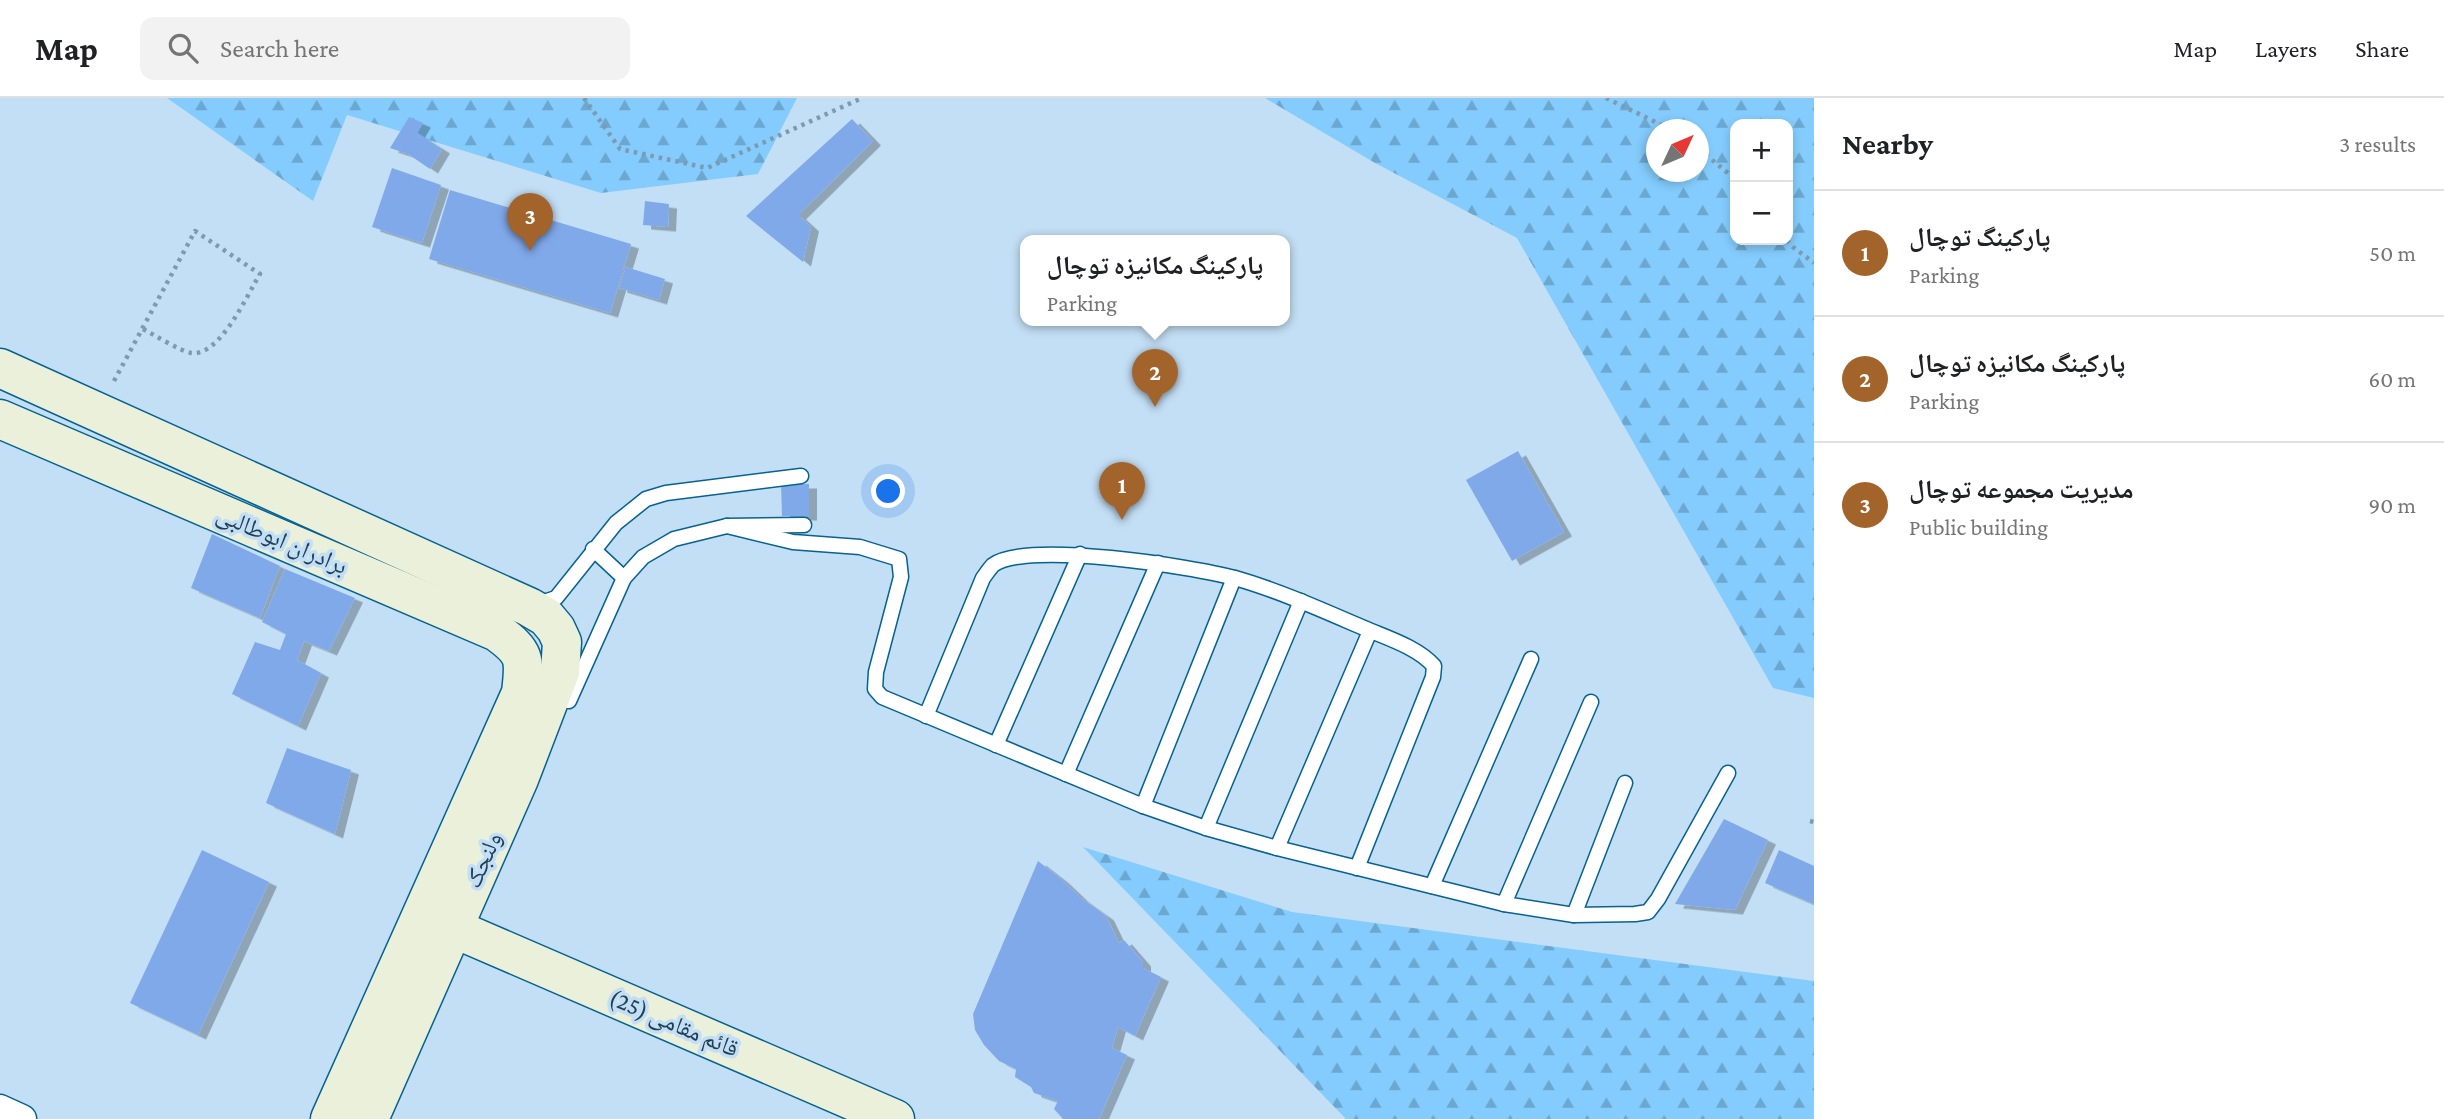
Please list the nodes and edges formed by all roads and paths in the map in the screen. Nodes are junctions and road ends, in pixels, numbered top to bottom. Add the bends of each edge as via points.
1 (584, 98) edge
2 (862, 98) edge
3 (1606, 98) edge
4 (1649, 119) edge
5 (1709, 157) edge
6 (1730, 175) edge
7 (1791, 245) edge
8 (1814, 263) edge
9 (141, 328) junction
10 (0, 368) edge
11 (97, 413) junction
12 (0, 419) edge
13 (801, 476) dead end
14 (804, 524) dead end
15 (727, 526) junction
16 (593, 549) junction
17 (1080, 554) junction
18 (1158, 563) junction
19 (624, 578) junction
20 (1234, 578) junction
21 (1301, 601) junction
22 (529, 607) junction
23 (1370, 631) junction
24 (1531, 659) dead end
25 (521, 693) joint
26 (1591, 702) dead end
27 (926, 716) junction
28 (561, 719) dead end
29 (996, 745) junction
30 (1728, 773) dead end
31 (1066, 774) junction
32 (1625, 783) dead end
33 (1143, 806) junction
34 (1206, 828) junction
35 (1277, 848) junction
36 (1357, 868) junction
37 (1432, 886) junction
38 (1504, 904) junction
39 (466, 911) junction
40 (1574, 915) junction
41 (0, 1109) edge
42 (22, 1119) edge
43 (330, 1119) edge
44 (369, 1119) edge
45 (895, 1119) edge

1 - 2 path via 620,149 707,168
3 - 4 path
5 - 6 path
7 - 8 path
9 - 9 path via 195,231 260,274 219,341 206,351 191,353
9 - 11 path
10 - 11 main road, برادران ابوطالبی
11 - 22 main road, برادران ابوطالبی
12 - 25 main road, برادران ابوطالبی via 497,632 516,646 524,667
13 - 16 lane via 646,499 615,523
14 - 15 lane
15 - 19 lane via 674,539 643,557
15 - 27 lane via 793,542 860,547 899,559 901,577 875,689 882,697
16 - 19 lane
16 - 22 lane via 556,598
17 - 18 lane
17 - 27 lane via 1016,557 994,565 983,578
17 - 29 lane
18 - 20 lane
18 - 31 lane
19 - 28 lane
20 - 21 lane
20 - 33 lane
21 - 23 lane
21 - 34 lane
22 - 39 main road, ولنجک via 556,629 562,642 560,672
23 - 35 lane
23 - 36 lane via 1418,653 1434,666
24 - 37 lane
25 - 43 main road, ولنجک
26 - 38 lane
27 - 29 lane
29 - 31 lane
30 - 40 lane via 1648,912
31 - 33 lane
32 - 40 lane
33 - 34 lane
34 - 35 lane
35 - 36 lane
36 - 37 lane
37 - 38 lane
38 - 40 lane
39 - 44 main road, ولنجک
39 - 45 main road, قائم مقامی (25)
41 - 42 street

